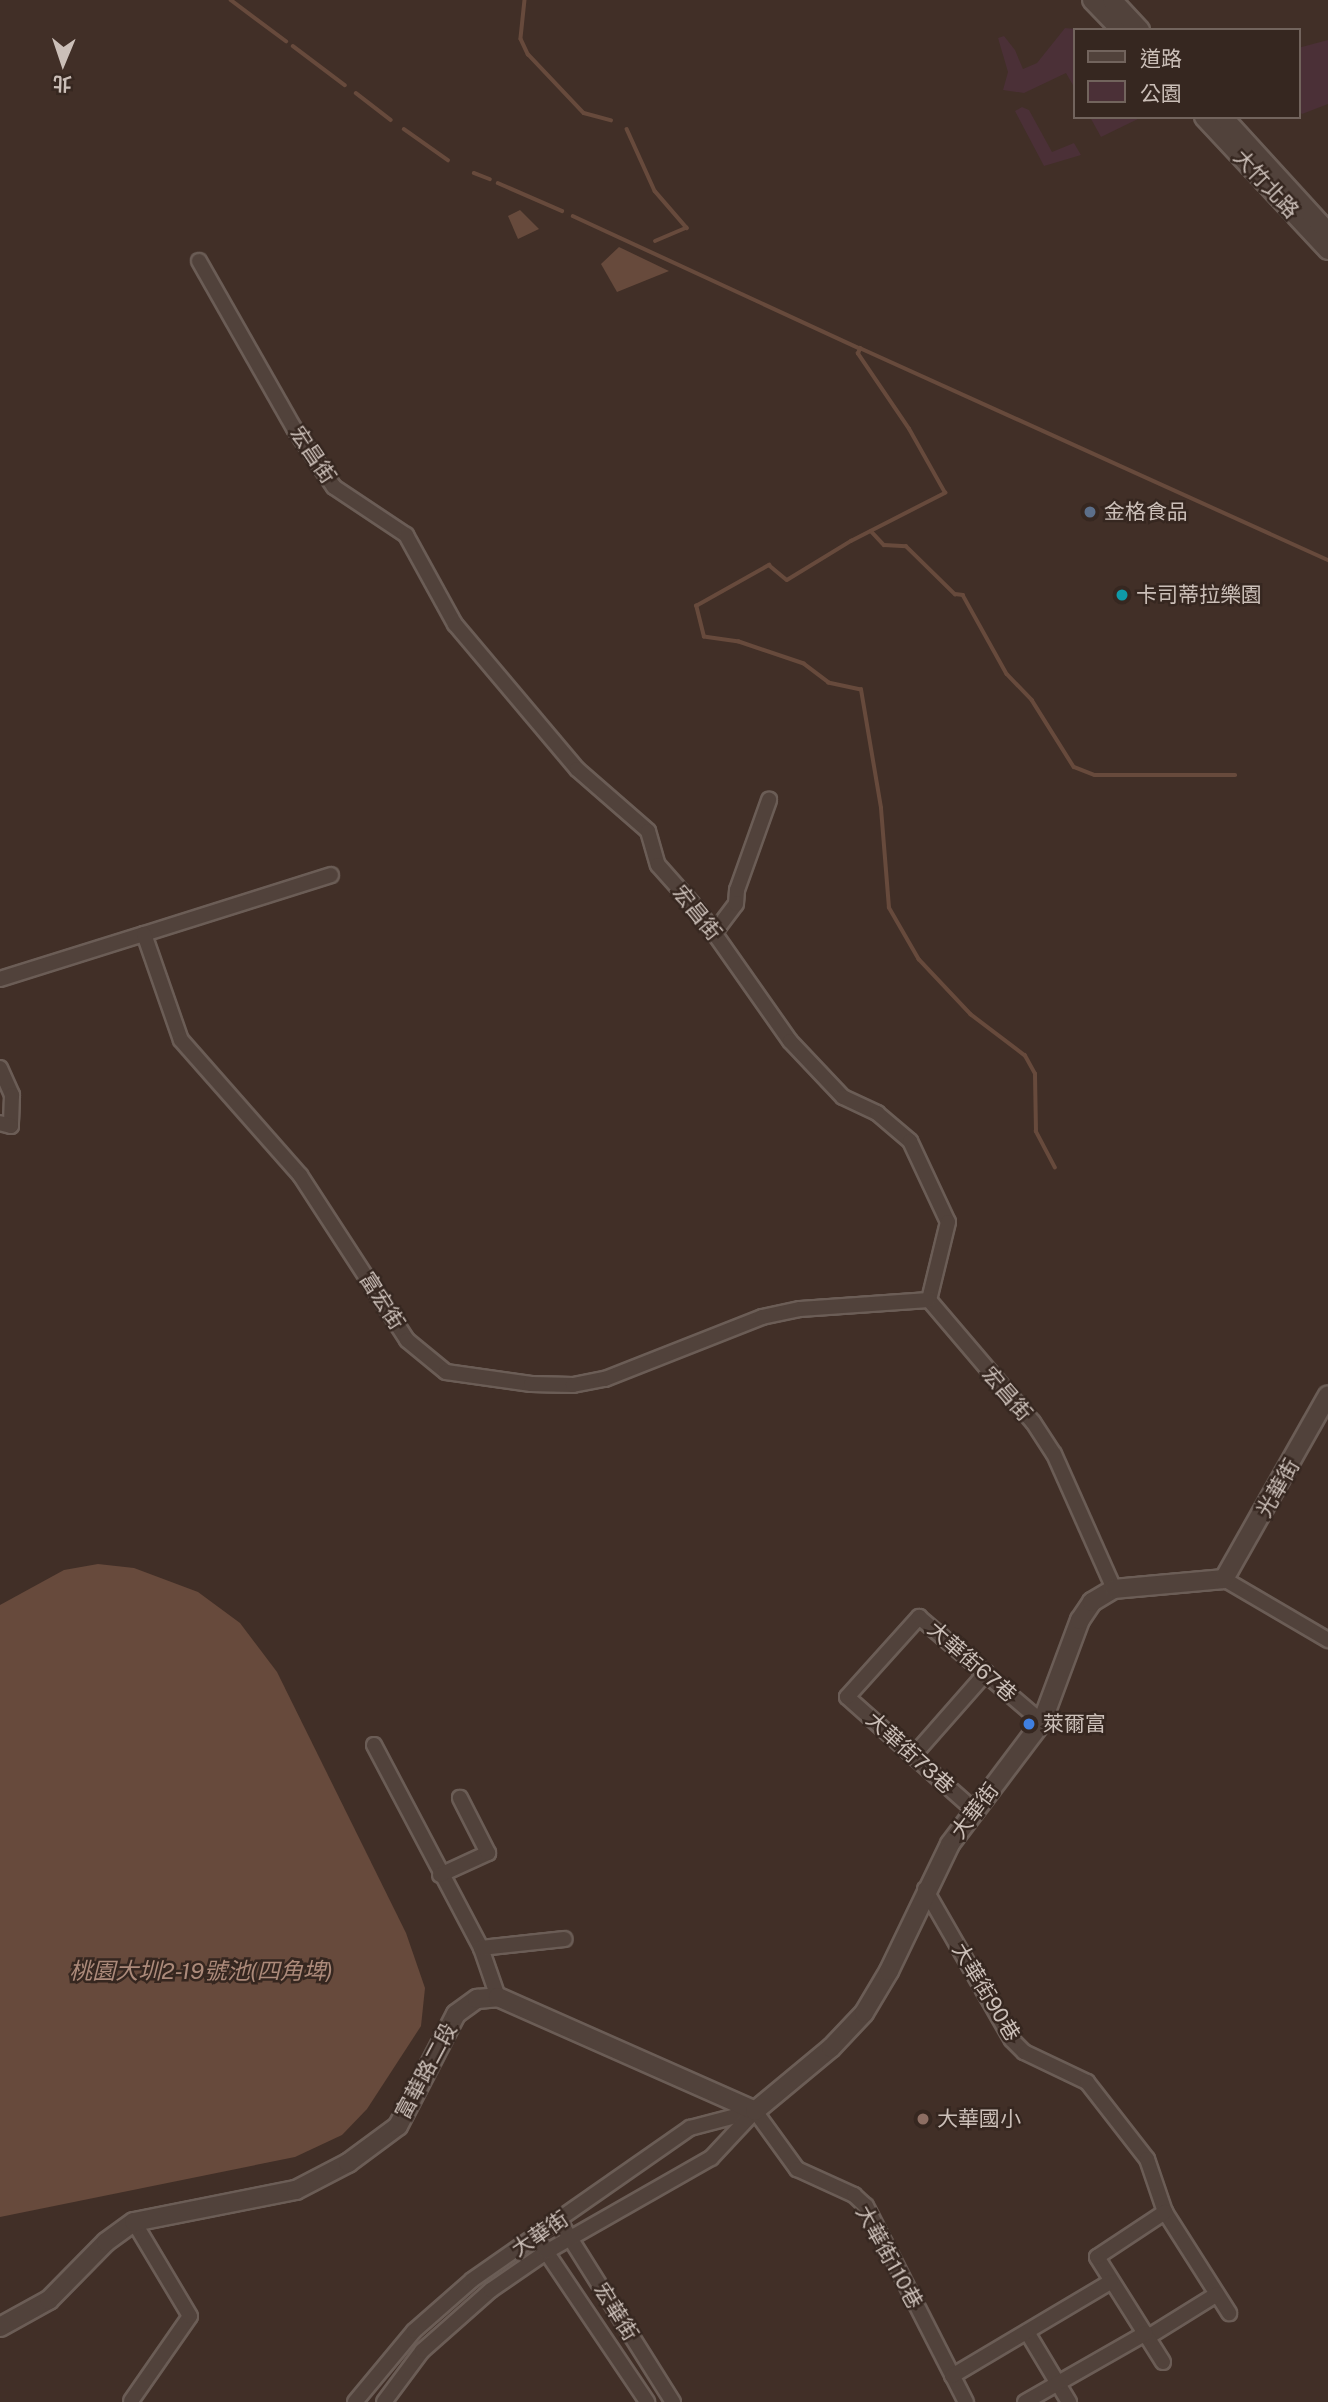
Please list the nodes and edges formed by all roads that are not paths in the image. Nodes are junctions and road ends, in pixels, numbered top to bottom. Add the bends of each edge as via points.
1 (1092, 0) edge
2 (1112, 0) edge
3 (1119, 28) edge
4 (1138, 28) edge
5 (1206, 119) edge
6 (1225, 119) edge
7 (1328, 232) edge
8 (1328, 250) edge
9 (199, 261) dead end
10 (769, 800) dead end
11 (331, 875) dead end
12 (714, 933) junction
13 (144, 934) junction
14 (0, 979) edge
15 (0, 1068) edge
16 (0, 1124) edge
17 (929, 1300) junction
18 (1328, 1395) edge
19 (1224, 1579) junction
20 (1114, 1589) junction
21 (1283, 1611) junction
22 (1328, 1630) edge
23 (1328, 1640) edge
24 (986, 1673) junction
25 (847, 1697) joint
26 (1042, 1722) junction
27 (374, 1745) dead end
28 (913, 1756) junction
29 (460, 1798) dead end
30 (974, 1810) junction
31 (440, 1875) junction
32 (925, 1889) junction
33 (565, 1939) dead end
34 (481, 1948) junction
35 (498, 1997) junction
36 (755, 2111) junction
37 (1165, 2212) junction
38 (134, 2222) junction
39 (560, 2222) junction
40 (537, 2236) junction
41 (572, 2239) junction
42 (546, 2252) junction
43 (1110, 2282) junction
44 (1217, 2294) junction
45 (1229, 2313) dead end
46 (0, 2327) edge
47 (1027, 2332) junction
48 (1147, 2335) junction
49 (1163, 2362) dead end
50 (952, 2376) junction
51 (1056, 2383) junction
52 (131, 2401) edge
53 (355, 2402) edge
54 (384, 2402) edge
55 (648, 2402) edge
56 (673, 2402) edge
57 (966, 2402) edge
58 (1025, 2402) edge
59 (1069, 2402) edge

1 - 3 street
2 - 4 street
5 - 8 street, 大竹北路
6 - 7 street, 大竹北路
9 - 12 street, 宏昌街 via 294,428 334,486 406,535 454,624 577,769 648,831 659,865
10 - 12 street via 736,904
11 - 13 street
12 - 17 street, 宏昌街 via 799,1050 843,1097 877,1113 910,1141 948,1222
13 - 14 street
13 - 17 street, 富宏街 via 181,1040 300,1175 407,1340 446,1371 531,1384 573,1385 605,1379 762,1317 800,1309
15 - 16 street via 12,1096 11,1126
17 - 20 street, 宏昌街 via 1033,1422 1054,1454
18 - 19 street, 光華街
19 - 20 street
19 - 21 street
20 - 26 street, 大華街 via 1092,1602 1080,1620
21 - 22 street
21 - 23 street
24 - 25 street, 大華街67巷 via 919,1617
24 - 26 street, 大華街67巷
24 - 28 street
25 - 28 street, 大華街73巷
26 - 30 street, 大華街
27 - 31 street
28 - 30 street, 大華街73巷
29 - 31 street via 488,1853
30 - 32 street, 大華街
31 - 34 street
32 - 36 street, 大華街 via 889,1970 863,2013 831,2048
32 - 37 street, 大華街90巷 via 1012,2039 1024,2052 1087,2082 1147,2160
33 - 34 street
34 - 35 street
35 - 36 street
35 - 38 street, 富華路二段 via 477,1999 456,2014 398,2126 348,2163 296,2190
36 - 39 street, 大華街 via 690,2128
36 - 41 street, 大華街 via 711,2158
36 - 50 street, 大華街110巷 via 797,2169 854,2195 866,2206
37 - 43 street via 1097,2257
37 - 44 street, 大華街90巷
38 - 46 street, 富華路二段 via 106,2242 49,2300
38 - 52 street via 190,2316
39 - 40 street, 大華街
39 - 41 street, 宏華街
40 - 42 street, 宏華街
40 - 53 street, 大華街 via 472,2280 414,2330
41 - 42 street, 大華街
41 - 56 street, 宏華街
42 - 54 street, 大華街 via 491,2290 422,2351
42 - 55 street, 宏華街
43 - 47 street
43 - 48 street
44 - 45 street, 大華街90巷
44 - 48 street
47 - 50 street
47 - 51 street
48 - 49 street
48 - 51 street
50 - 57 street, 大華街110巷
51 - 58 street
51 - 59 street

